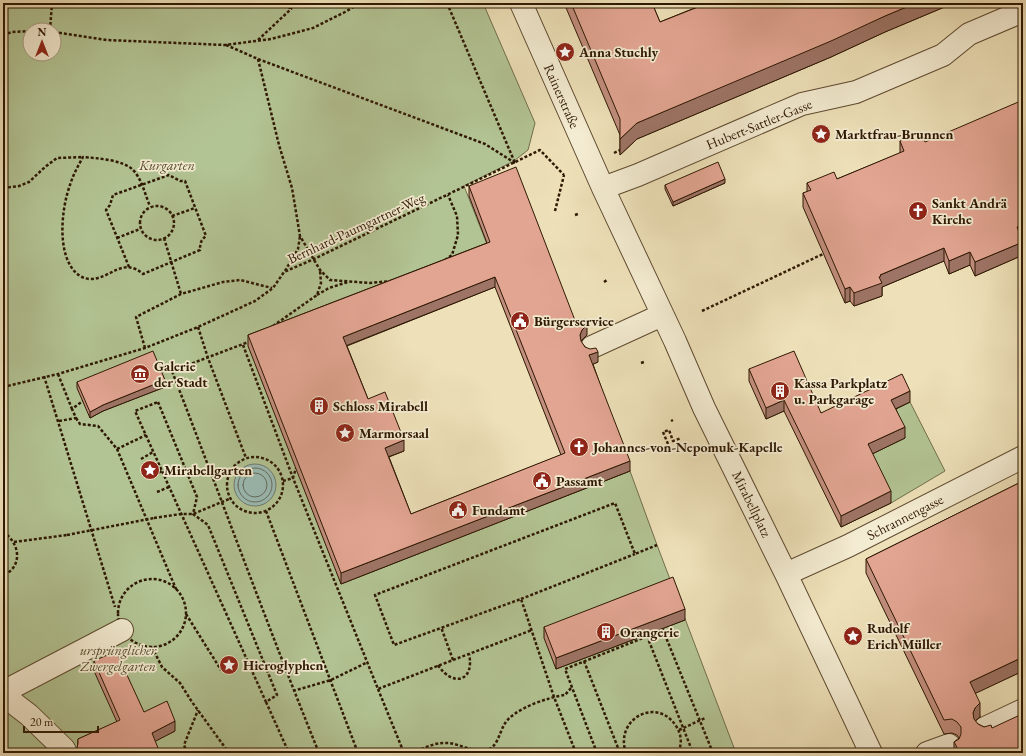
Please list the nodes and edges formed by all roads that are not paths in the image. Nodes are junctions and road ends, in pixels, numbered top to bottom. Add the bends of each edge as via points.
1 (521, 3) edge
2 (1023, 11) edge
3 (603, 188) junction
4 (662, 315) junction
5 (592, 346) dead end
6 (1023, 457) edge
7 (786, 574) junction
8 (120, 623) road end
9 (3, 694) edge
10 (1023, 710) edge
11 (985, 728) edge
12 (949, 745) dead end
13 (66, 753) edge
14 (871, 753) edge
15 (927, 753) edge

1 - 3 street, Rainerstraße
2 - 3 street, Hubert-Sattler-Gasse via 969,34 943,55 856,92 802,104
3 - 4 street, Mirabellplatz
4 - 5 street
4 - 7 street, Mirabellplatz via 704,408
6 - 7 street, Schrannengasse
7 - 14 street, Mirabellplatz
8 - 9 street
9 - 13 street via 29,715
10 - 11 street
12 - 15 street

